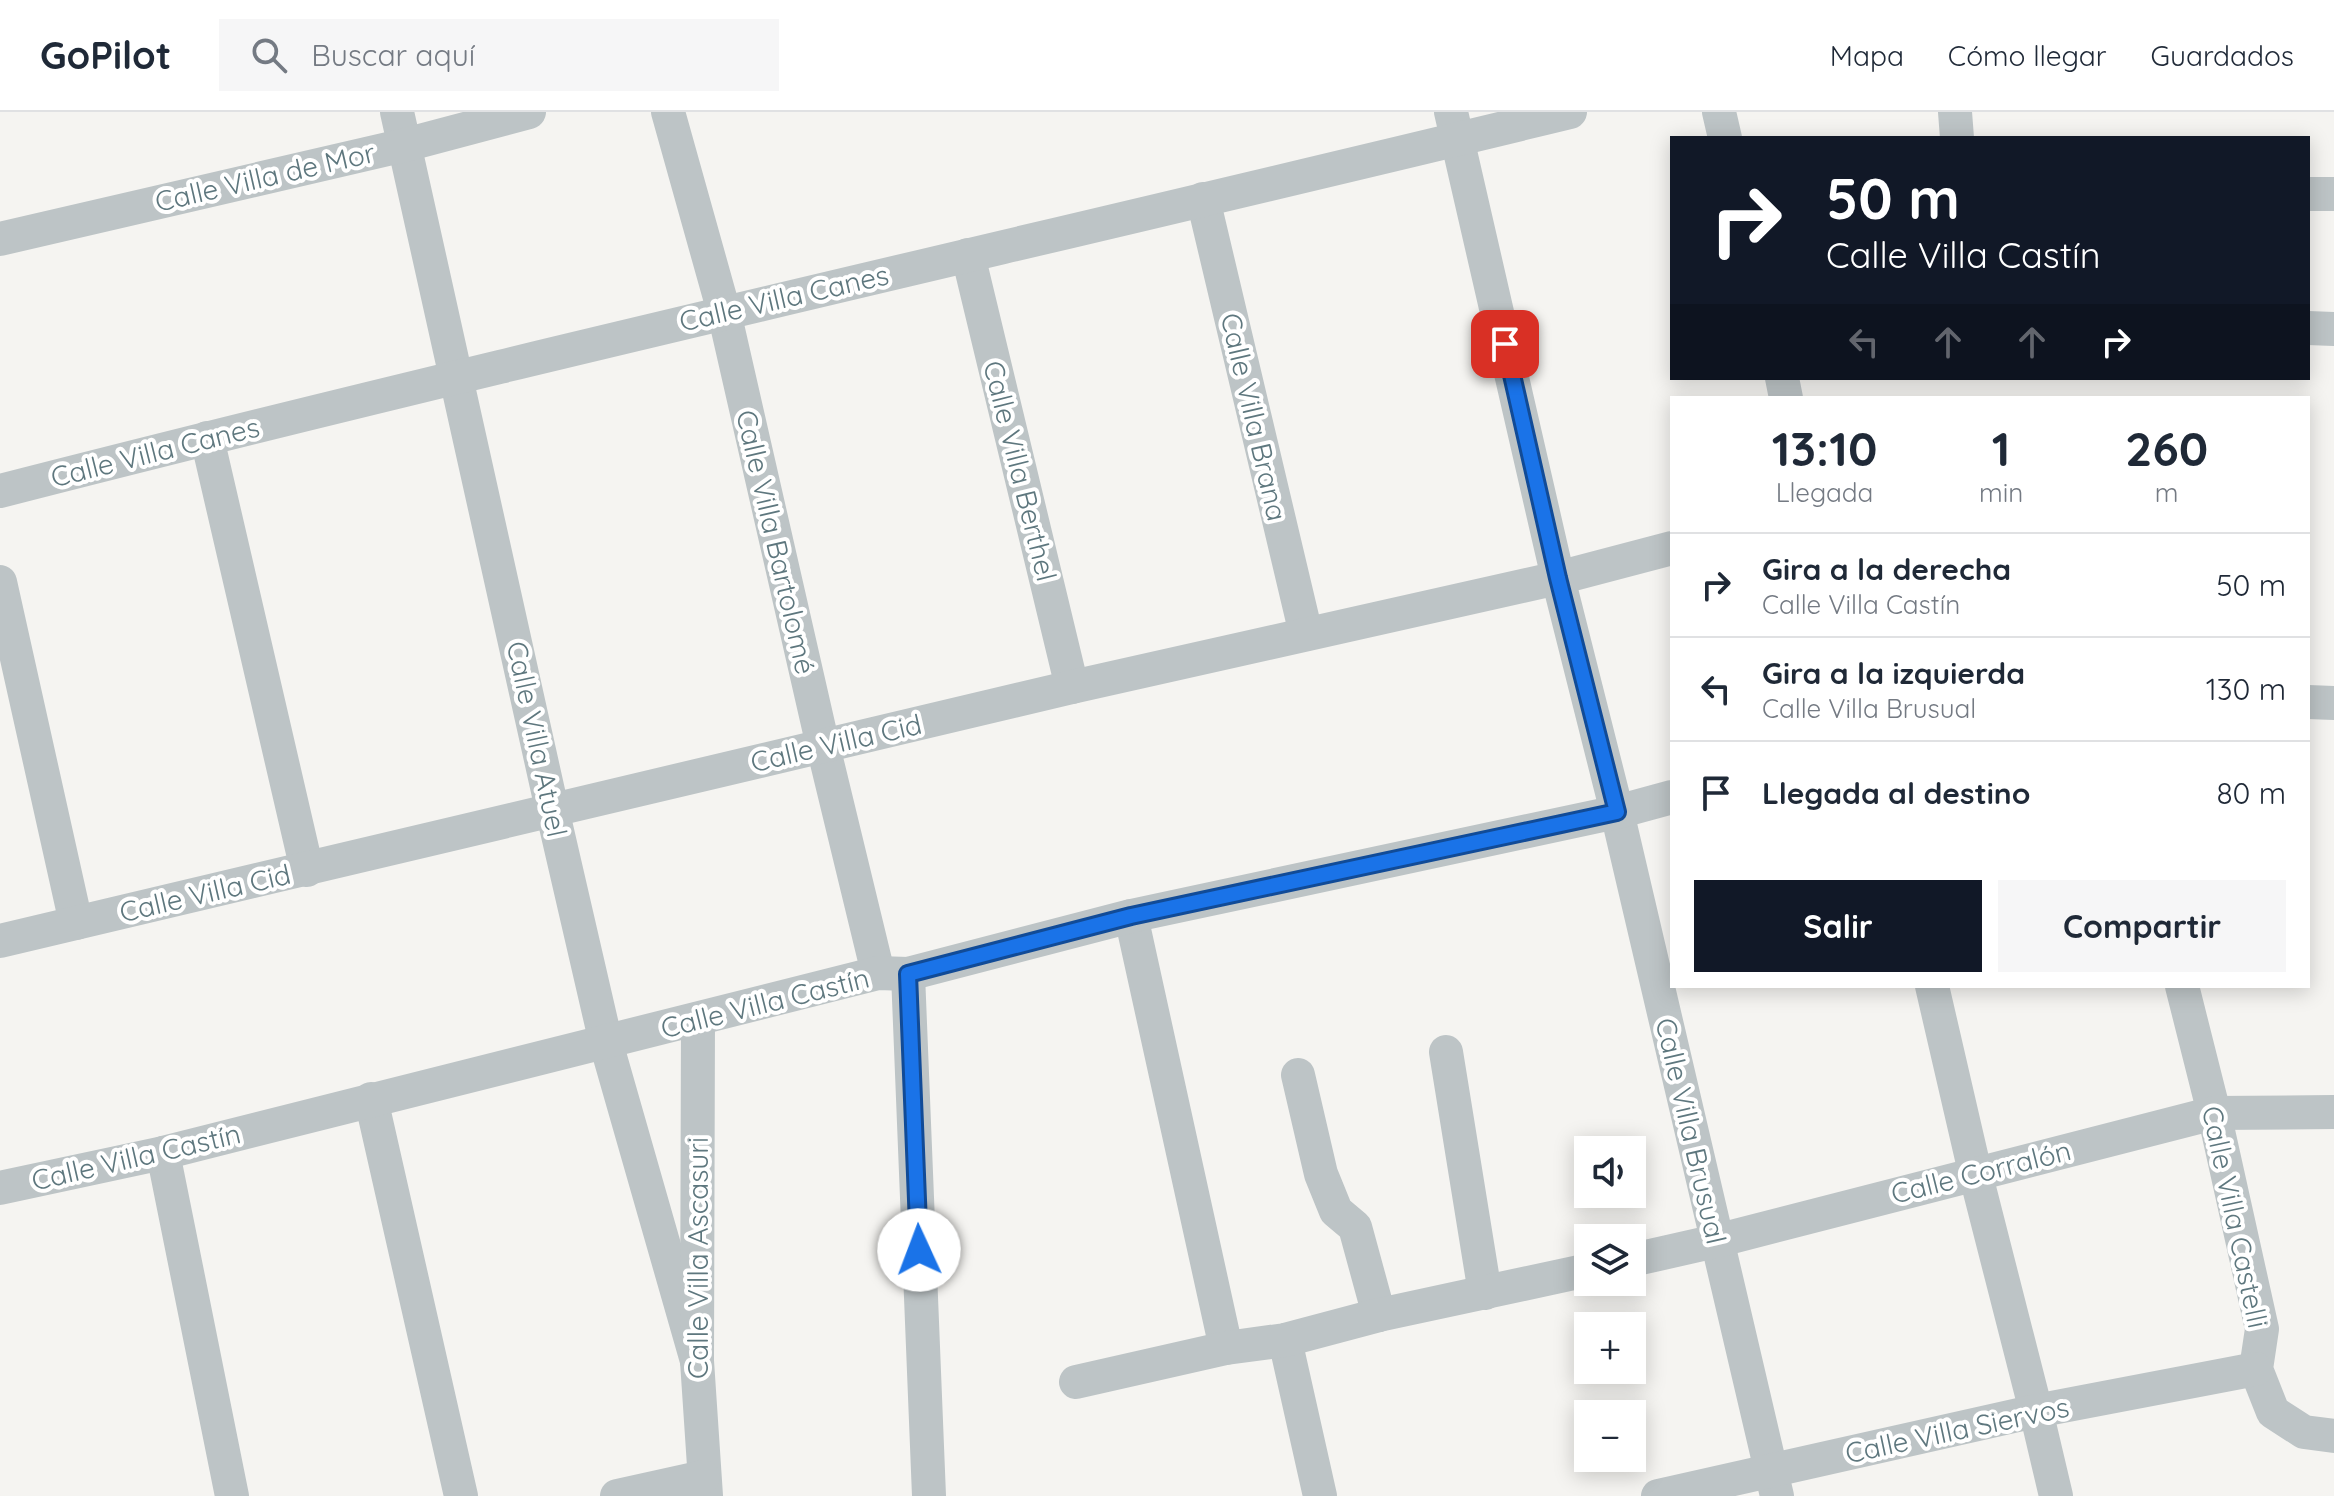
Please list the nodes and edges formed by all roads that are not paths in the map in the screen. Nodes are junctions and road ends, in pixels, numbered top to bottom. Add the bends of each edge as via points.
1 (529, 112) edge
2 (668, 112) edge
3 (1570, 112) edge
4 (1719, 112) edge
5 (1955, 112) edge
6 (1454, 126) edge
7 (401, 128) edge
8 (1725, 136) edge
9 (1957, 136) edge
10 (2310, 194) edge
11 (2334, 194) edge
12 (1203, 199) junction
13 (0, 239) edge
14 (968, 255) junction
15 (724, 312) junction
16 (2310, 328) edge
17 (2334, 329) edge
18 (458, 378) junction
19 (207, 438) junction
20 (0, 491) edge
21 (1670, 549) edge
22 (1558, 578) junction
23 (0, 582) edge
24 (1306, 634) junction
25 (1072, 687) junction
26 (2310, 702) edge
27 (2334, 703) edge
28 (823, 746) junction
29 (1670, 798) edge
30 (552, 809) junction
31 (1617, 812) junction
32 (307, 870) junction
33 (1131, 916) junction
34 (76, 923) junction
35 (0, 941) edge
36 (893, 973) junction
37 (1932, 988) edge
38 (2183, 988) edge
39 (698, 1019) junction
40 (606, 1043) junction
41 (1446, 1052) dead end
42 (1298, 1075) dead end
43 (371, 1099) junction
44 (2334, 1112) edge
45 (2214, 1113) junction
46 (163, 1153) junction
47 (1975, 1172) junction
48 (0, 1188) edge
49 (1716, 1241) junction
50 (1646, 1257) edge
51 (1574, 1273) edge
52 (1485, 1293) junction
53 (1379, 1315) junction
54 (1285, 1340) junction
55 (1226, 1348) junction
56 (697, 1361) junction
57 (2256, 1369) junction
58 (1076, 1382) dead end
59 (2036, 1411) junction
60 (2319, 1434) edge
61 (1774, 1484) edge
62 (705, 1486) edge
63 (232, 1496) edge
64 (461, 1496) edge
65 (617, 1496) edge
66 (929, 1496) edge
67 (1320, 1496) edge
68 (1658, 1496) edge
69 (2056, 1496) edge

1 - 7 street, Calle Villa de Mor
2 - 15 street, Calle Villa Bartolomé
3 - 6 street, Calle Villa Canes
4 - 8 street
5 - 9 street
6 - 12 street, Calle Villa Canes
6 - 22 street, Calle Villa Brusual
7 - 13 street, Calle Villa de Mor
7 - 18 street, Calle Villa Atuel
10 - 11 street
12 - 14 street, Calle Villa Canes
12 - 24 street, Calle Villa Brana
14 - 15 street, Calle Villa Canes
14 - 25 street, Calle Villa Berthel
15 - 18 street, Calle Villa Canes
15 - 28 street, Calle Villa Bartolomé
16 - 17 street
18 - 19 street, Calle Villa Canes
18 - 30 street, Calle Villa Atuel
19 - 20 street, Calle Villa Canes
19 - 32 street
21 - 22 street, Calle Villa Cid
22 - 24 street, Calle Villa Cid
22 - 31 street, Calle Villa Brusual
23 - 34 street
24 - 25 street, Calle Villa Cid
25 - 28 street, Calle Villa Cid
26 - 27 street
28 - 30 street, Calle Villa Cid
28 - 36 street, Calle Villa Bartolomé
29 - 31 street, Calle Villa Castín
30 - 32 street, Calle Villa Cid
30 - 40 street, Calle Villa Atuel
31 - 33 street, Calle Villa Castín
31 - 49 street, Calle Villa Brusual
32 - 34 street, Calle Villa Cid
33 - 36 street, Calle Villa Castín
33 - 55 street
34 - 35 street, Calle Villa Cid
36 - 39 street, Calle Villa Castín
36 - 66 street, Calle Villa Bartolomé
37 - 47 street
38 - 45 street, Calle Villa Castelli
39 - 40 street, Calle Villa Castín
39 - 56 street, Calle Villa Ascasuri
40 - 43 street, Calle Villa Castín
40 - 56 street, Calle Villa Atuel
41 - 52 street
42 - 53 street via 1321,1174 1336,1211 1355,1227
43 - 46 street, Calle Villa Castín
43 - 64 street
44 - 45 street, Calle Corralón
45 - 47 street, Calle Corralón
45 - 57 street, Calle Villa Castelli via 2262,1329
46 - 48 street, Calle Villa Castín
46 - 63 street
47 - 49 street, Calle Corralón
47 - 59 street
49 - 50 street, Calle Corralón
49 - 61 street, Calle Villa Brusual
51 - 52 street
52 - 53 street
53 - 54 street
54 - 55 street
54 - 67 street
55 - 58 street
56 - 62 street, Calle Villa Ascasuri
57 - 59 street, Calle Villa Siervos
57 - 60 street, Calle Villa Castelli via 2273,1412
59 - 61 street, Calle Villa Siervos
59 - 69 street
61 - 68 street, Calle Villa Siervos
62 - 65 street

